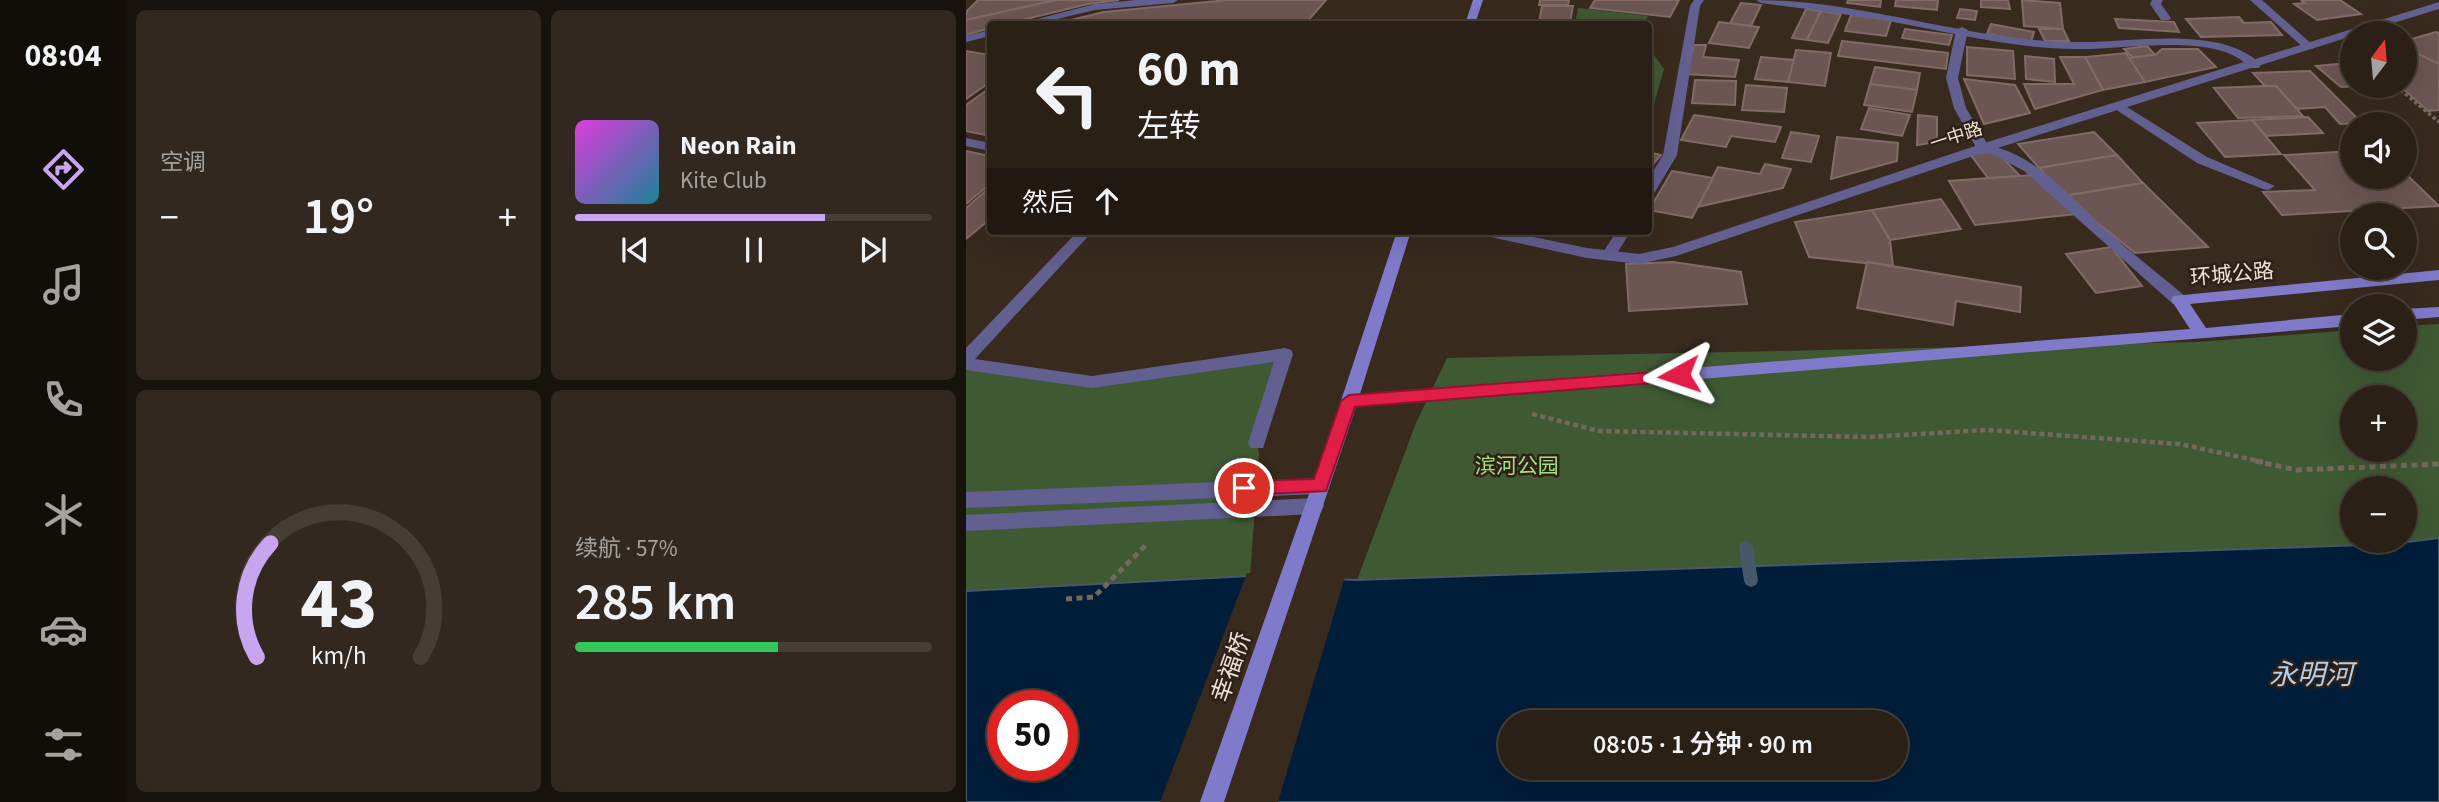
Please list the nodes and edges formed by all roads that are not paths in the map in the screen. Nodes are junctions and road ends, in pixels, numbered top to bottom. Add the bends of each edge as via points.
1 (1173, 0) edge
2 (1478, 0) edge
3 (1699, 0) edge
4 (1761, 0) edge
5 (2158, 0) edge
6 (2255, 0) edge
7 (2439, 5) edge
8 (2165, 18) dead end
9 (1037, 21) edge
10 (1471, 21) edge
11 (1962, 30) junction
12 (987, 34) edge
13 (966, 39) edge
14 (2309, 47) junction
15 (2255, 65) junction
16 (2119, 106) junction
17 (966, 142) edge
18 (987, 146) edge
19 (1983, 148) junction
20 (1652, 185) edge
21 (2267, 186) dead end
22 (1082, 235) edge
23 (1403, 235) edge
24 (1503, 235) edge
25 (1622, 235) edge
26 (1609, 255) junction
27 (2439, 275) edge
28 (2179, 300) junction
29 (2439, 312) edge
30 (2417, 314) edge
31 (2340, 321) edge
32 (2202, 334) junction
33 (966, 358) edge
34 (966, 364) edge
35 (1349, 401) junction
36 (1257, 443) dead end
37 (1320, 486) junction
38 (966, 500) edge
39 (1314, 506) junction
40 (966, 523) edge
41 (1212, 802) edge

1 - 9 street via 1095,7
2 - 10 main road
3 - 20 street via 1670,155
4 - 11 street
5 - 8 street via 2155,4
6 - 14 street
7 - 14 street, 一中路
11 - 15 street via 2024,43 2222,47
11 - 19 street via 1952,78 1961,108
12 - 13 street
14 - 15 street, 一中路
15 - 16 street, 一中路
16 - 19 street, 一中路
16 - 21 street via 2202,160
17 - 18 street
19 - 26 street, 一中路 via 1676,251 1639,259
19 - 28 street via 1998,149 2042,177
22 - 33 street
23 - 35 main road, 幸福桥
24 - 26 street, 一中路
25 - 26 street
27 - 28 main road, 环城公路
28 - 32 main road, 环城公路
29 - 30 main road
31 - 32 main road
32 - 35 main road
34 - 36 street via 1092,382 1285,354
35 - 37 main road, 幸福桥
37 - 38 street
37 - 39 main road, 幸福桥
39 - 40 street
39 - 41 main road, 幸福桥

